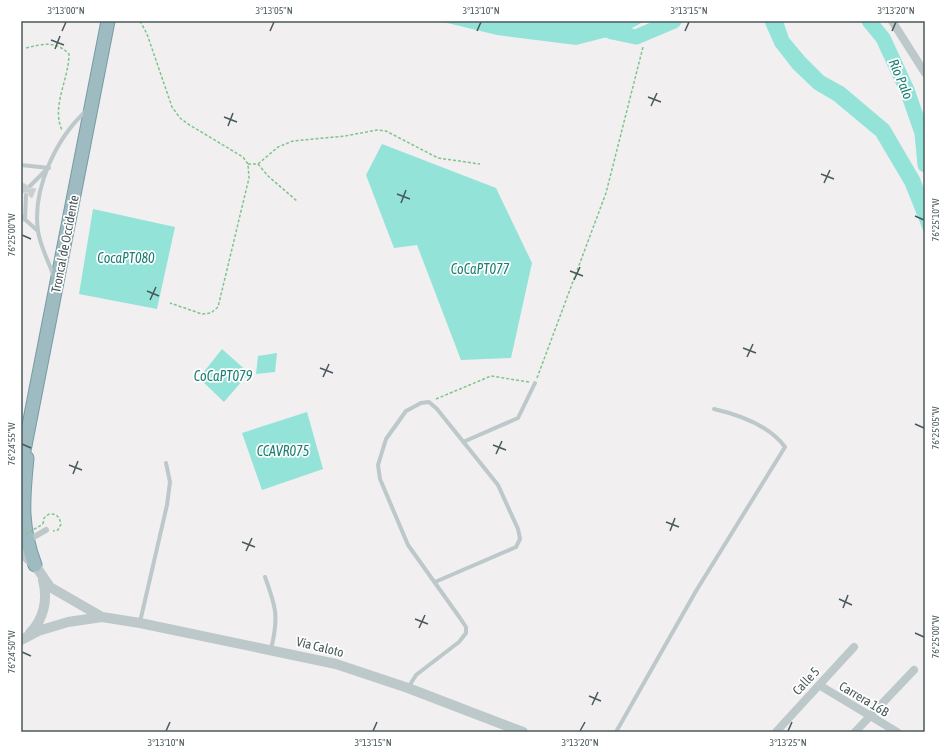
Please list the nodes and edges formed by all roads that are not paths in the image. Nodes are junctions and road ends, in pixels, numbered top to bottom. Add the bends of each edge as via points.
1 (108, 21) edge
2 (892, 21) edge
3 (925, 73) edge
4 (91, 106) junction
5 (21, 165) edge
6 (49, 168) junction
7 (30, 186) dead end
8 (26, 195) dead end
9 (21, 216) edge
10 (25, 220) junction
11 (38, 231) junction
12 (56, 285) junction
13 (535, 383) road end
14 (714, 409) dead end
15 (30, 418) junction
16 (21, 442) edge
17 (463, 442) junction
18 (166, 463) dead end
19 (21, 466) edge
20 (46, 530) road end
21 (23, 543) edge
22 (38, 570) junction
23 (265, 577) dead end
24 (435, 582) junction
25 (102, 617) junction
26 (140, 623) junction
27 (21, 640) edge
28 (854, 647) dead end
29 (272, 650) junction
30 (914, 670) dead end
31 (819, 685) junction
32 (408, 688) junction
33 (869, 717) junction
34 (523, 732) edge
35 (616, 732) edge
36 (776, 732) edge
37 (855, 732) edge
38 (897, 732) edge

1 - 4 highway, Troncal de Occidente
2 - 3 street
4 - 6 lane via 77,119 66,135
4 - 12 highway, Troncal de Occidente
5 - 6 lane
6 - 7 lane
6 - 11 lane via 38,200
8 - 10 lane
9 - 10 lane
10 - 11 lane
11 - 12 lane
12 - 15 highway, Troncal de Occidente
13 - 17 lane via 518,418
14 - 35 lane via 752,420 785,446 692,597
15 - 16 highway
15 - 19 highway, Troncal de Occidente
15 - 21 highway via 22,508
17 - 24 lane via 498,485 520,539 516,547
17 - 24 lane via 437,409 429,402 421,403 406,411 386,439 378,465 380,479 408,545
18 - 26 lane via 170,482 167,504
20 - 21 street
21 - 22 highway
22 - 25 street, Vía Caloto via 55,590
22 - 27 street via 45,595 42,614 36,626
23 - 29 lane via 276,609
24 - 32 lane via 466,627 466,634 416,675
25 - 26 street, Vía Caloto
25 - 27 street, Vía Caloto via 53,625
26 - 29 street, Vía Caloto
28 - 31 street, Calle 5
29 - 32 street, Vía Caloto via 336,664
30 - 33 street
31 - 33 street, Carrera 16B
31 - 36 street, Calle 5
32 - 34 street, Vía Caloto
33 - 37 street
33 - 38 street, Carrera 16B

